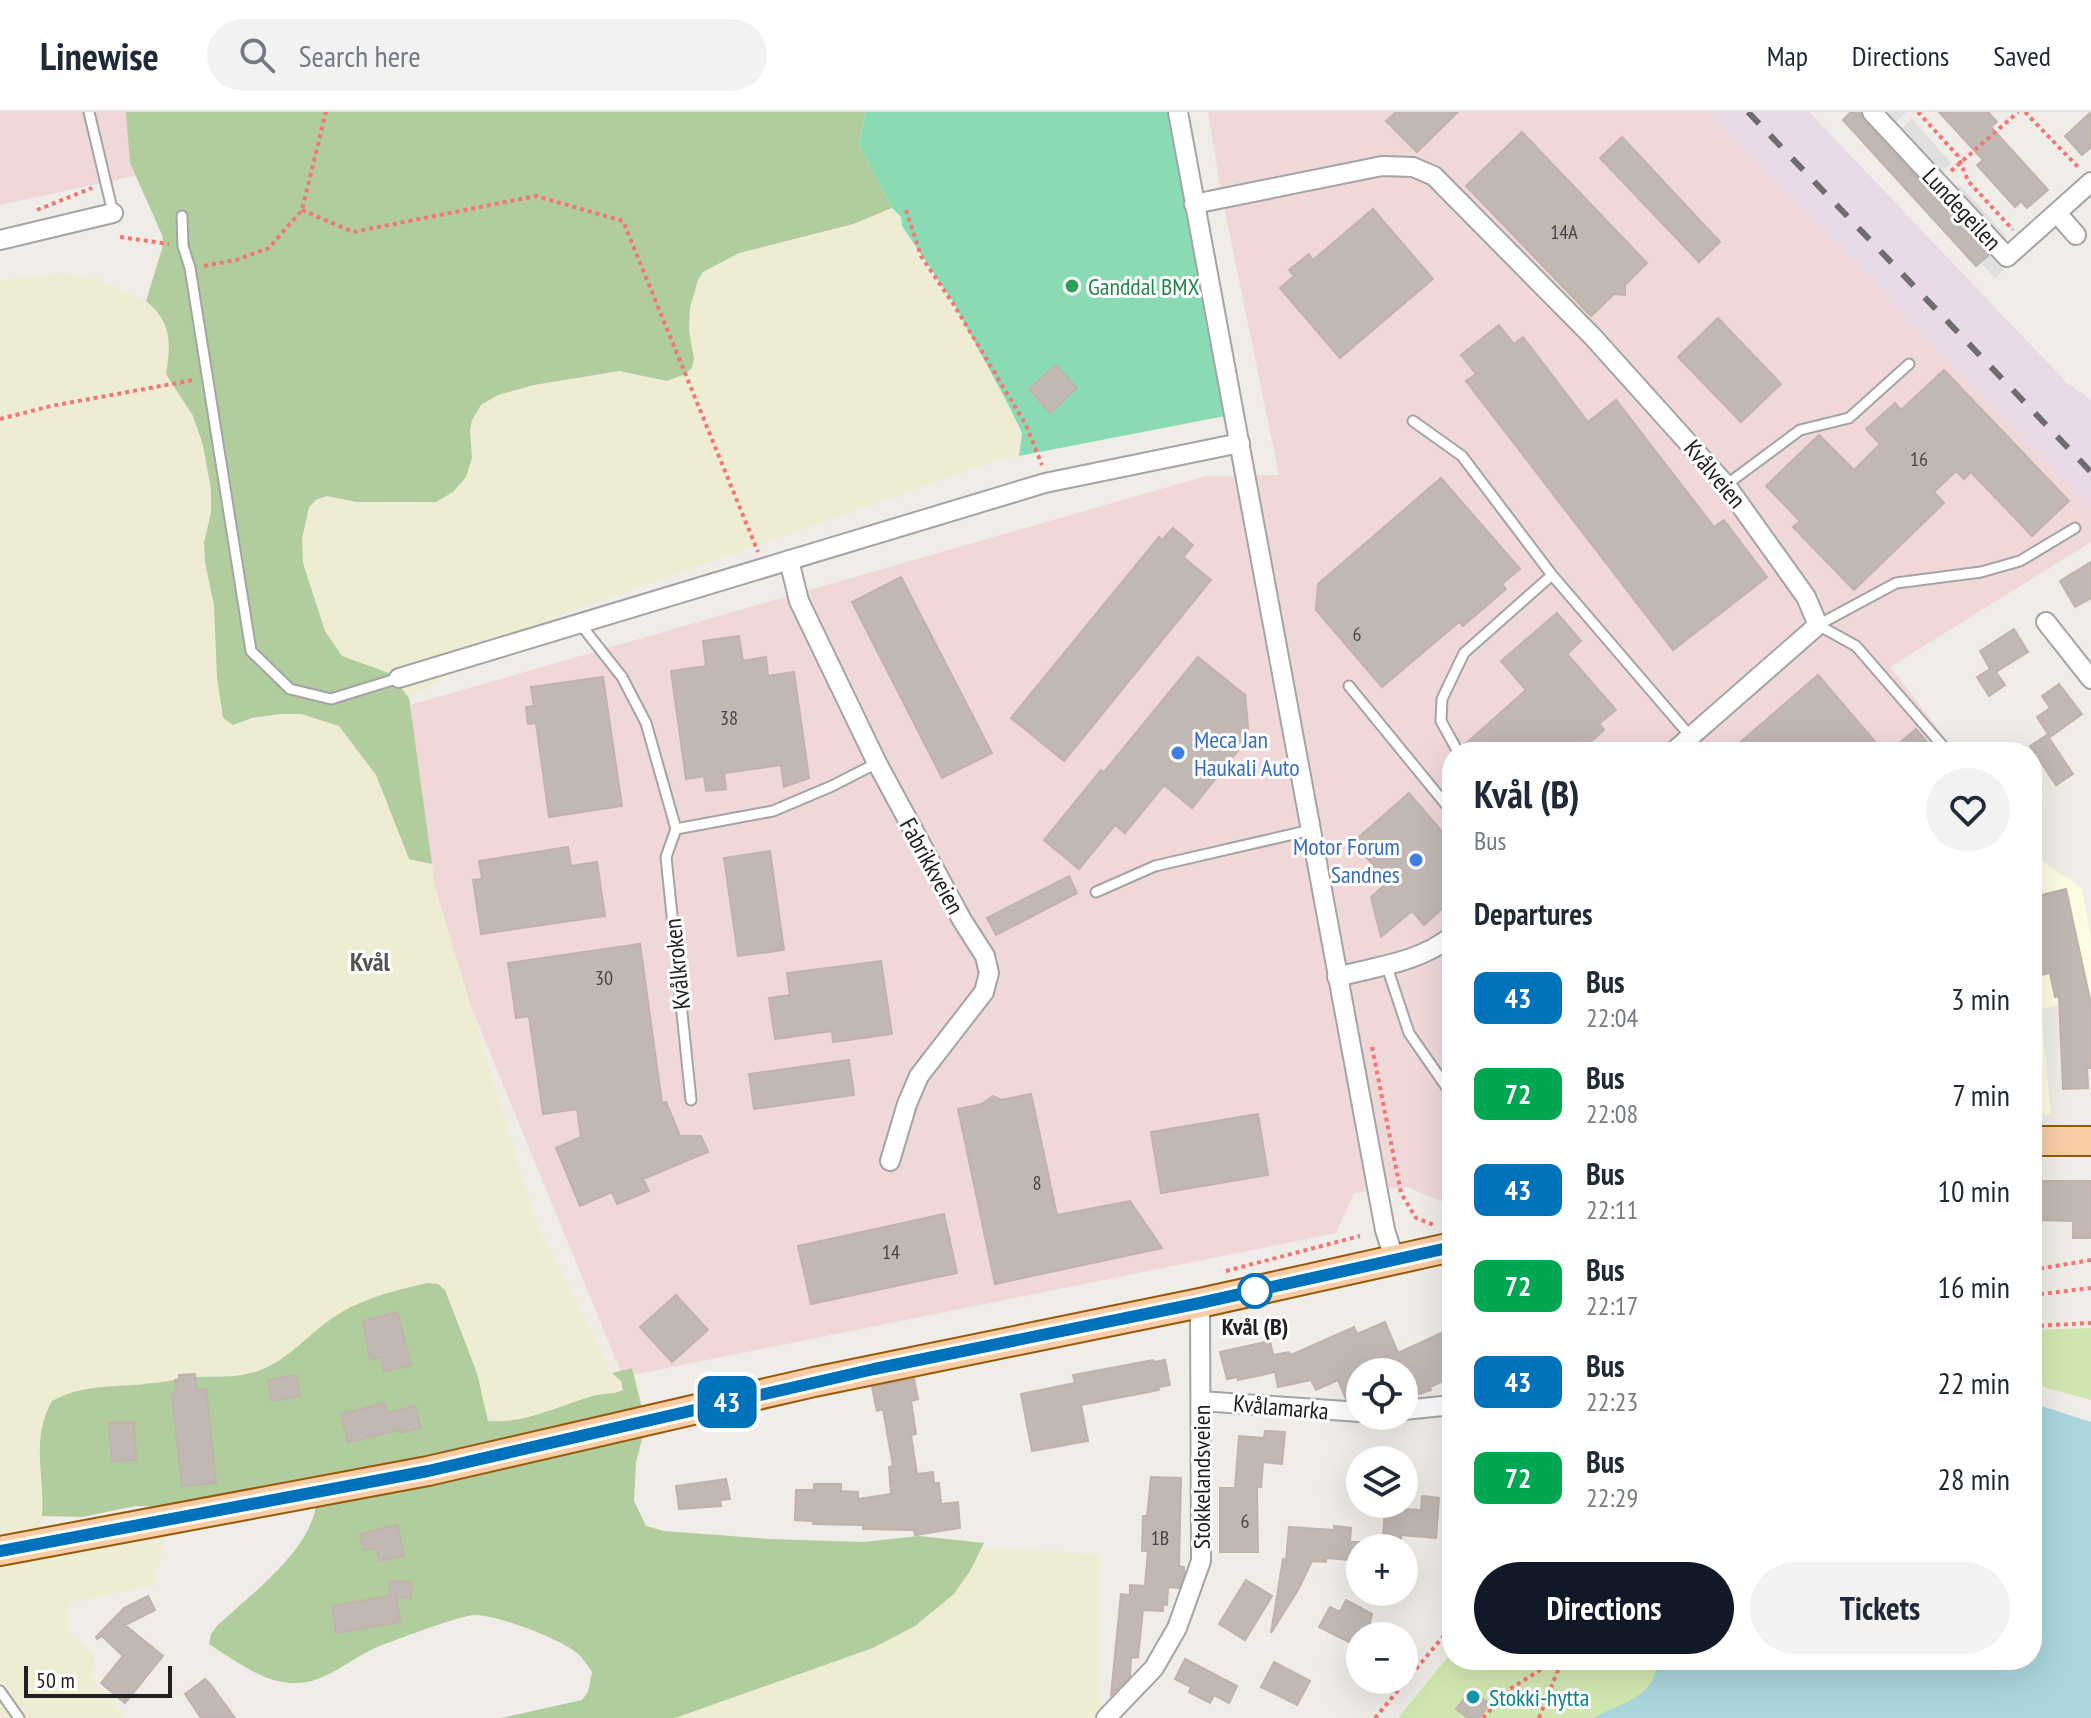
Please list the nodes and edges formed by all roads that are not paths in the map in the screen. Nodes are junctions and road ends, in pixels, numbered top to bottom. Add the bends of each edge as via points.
1 (89, 112) edge
2 (1178, 112) edge
3 (1872, 112) edge
4 (2086, 176) edge
5 (1194, 204) junction
6 (113, 213) joint
7 (2057, 213) junction
8 (182, 216) dead end
9 (2076, 235) dead end
10 (0, 240) edge
11 (1909, 364) dead end
12 (1413, 421) dead end
13 (1240, 443) junction
14 (1726, 485) junction
15 (2075, 528) dead end
16 (789, 560) junction
17 (1552, 575) junction
18 (2046, 622) dead end
19 (581, 625) junction
20 (1818, 625) junction
21 (399, 678) joint
22 (2091, 679) edge
23 (1349, 686) dead end
24 (1691, 737) junction
25 (1453, 742) edge
26 (1685, 742) edge
27 (1695, 742) edge
28 (1939, 742) edge
29 (877, 763) junction
30 (1442, 800) edge
31 (676, 829) junction
32 (1311, 830) junction
33 (1096, 892) dead end
34 (1442, 944) edge
35 (1387, 967) junction
36 (1337, 977) junction
37 (1442, 1081) edge
38 (691, 1100) dead end
39 (2042, 1141) edge
40 (2091, 1141) edge
41 (890, 1161) dead end
42 (1442, 1241) edge
43 (1395, 1261) junction
44 (1200, 1303) junction
45 (1201, 1401) junction
46 (1442, 1406) edge
47 (1418, 1409) edge
48 (1346, 1411) edge
49 (0, 1551) edge
50 (0, 1691) edge
51 (19, 1718) edge
52 (1106, 1718) edge

1 - 6 lane
2 - 5 street
3 - 7 street, Lundegeilen via 2007,257
4 - 7 street, Lundegeilen
5 - 13 street
5 - 14 street, Kvålveien via 1382,166 1413,167 1434,176 1593,337
6 - 10 street
7 - 9 street
8 - 21 lane via 251,651 290,689 331,699
11 - 14 lane via 1849,418 1800,430
12 - 17 lane via 1462,456
13 - 16 street via 1045,483
13 - 32 street
14 - 20 street, Kvålveien via 1806,597
15 - 20 lane via 2020,561 1981,572 1896,583
16 - 19 street
16 - 29 street, Fabrikkveien via 799,601
17 - 24 lane
17 - 25 lane via 1464,653 1442,699 1441,721
18 - 22 street
19 - 21 street
19 - 31 lane, Kvålkroken via 622,677 646,723
20 - 24 street
20 - 28 lane via 1856,646
23 - 30 lane
24 - 26 street
24 - 27 street
29 - 31 lane via 773,811
29 - 41 street, Fabrikkveien via 985,956 989,973 984,992 919,1076
31 - 38 lane, Kvålkroken via 666,857
32 - 33 lane via 1155,866
32 - 36 street
34 - 35 street
35 - 36 street
35 - 37 lane via 1409,1033
36 - 43 street
39 - 40 main road
42 - 43 main road
43 - 44 main road
44 - 45 street, Stokkelandsveien
44 - 49 main road via 874,1369 428,1471
45 - 48 street, Kvålamarka
45 - 52 street, Stokkelandsveien via 1201,1561 1177,1628 1154,1668
46 - 47 street
50 - 51 lane

